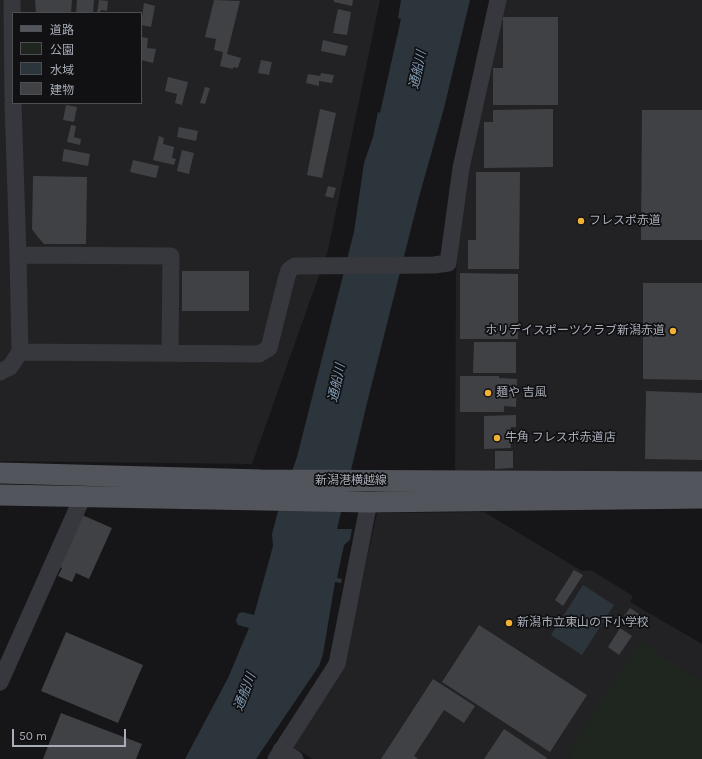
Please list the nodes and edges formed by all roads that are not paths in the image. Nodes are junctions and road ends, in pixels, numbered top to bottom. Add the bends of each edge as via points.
1 (12, 0) edge
2 (498, 0) edge
3 (10, 103) edge
4 (18, 255) junction
5 (20, 352) junction
6 (170, 353) junction
7 (0, 372) edge
8 (0, 473) edge
9 (702, 482) edge
10 (260, 490) junction
11 (0, 495) edge
12 (83, 496) junction
13 (702, 498) edge
14 (364, 502) junction
15 (0, 682) edge
16 (284, 756) edge

1 - 3 street
2 - 6 street via 461,168 448,263 296,266 289,270 269,348 259,354
3 - 4 street
4 - 5 street
4 - 6 street via 171,256
5 - 6 street
5 - 7 street via 10,367
8 - 10 main road, 新潟港横越線
9 - 10 main road, 新潟港横越線 via 362,481
10 - 12 main road, 新潟港横越線
10 - 14 main road, 新潟港横越線
11 - 12 main road, 新潟港横越線
12 - 15 street
13 - 14 main road, 新潟港横越線
14 - 16 street via 337,664

